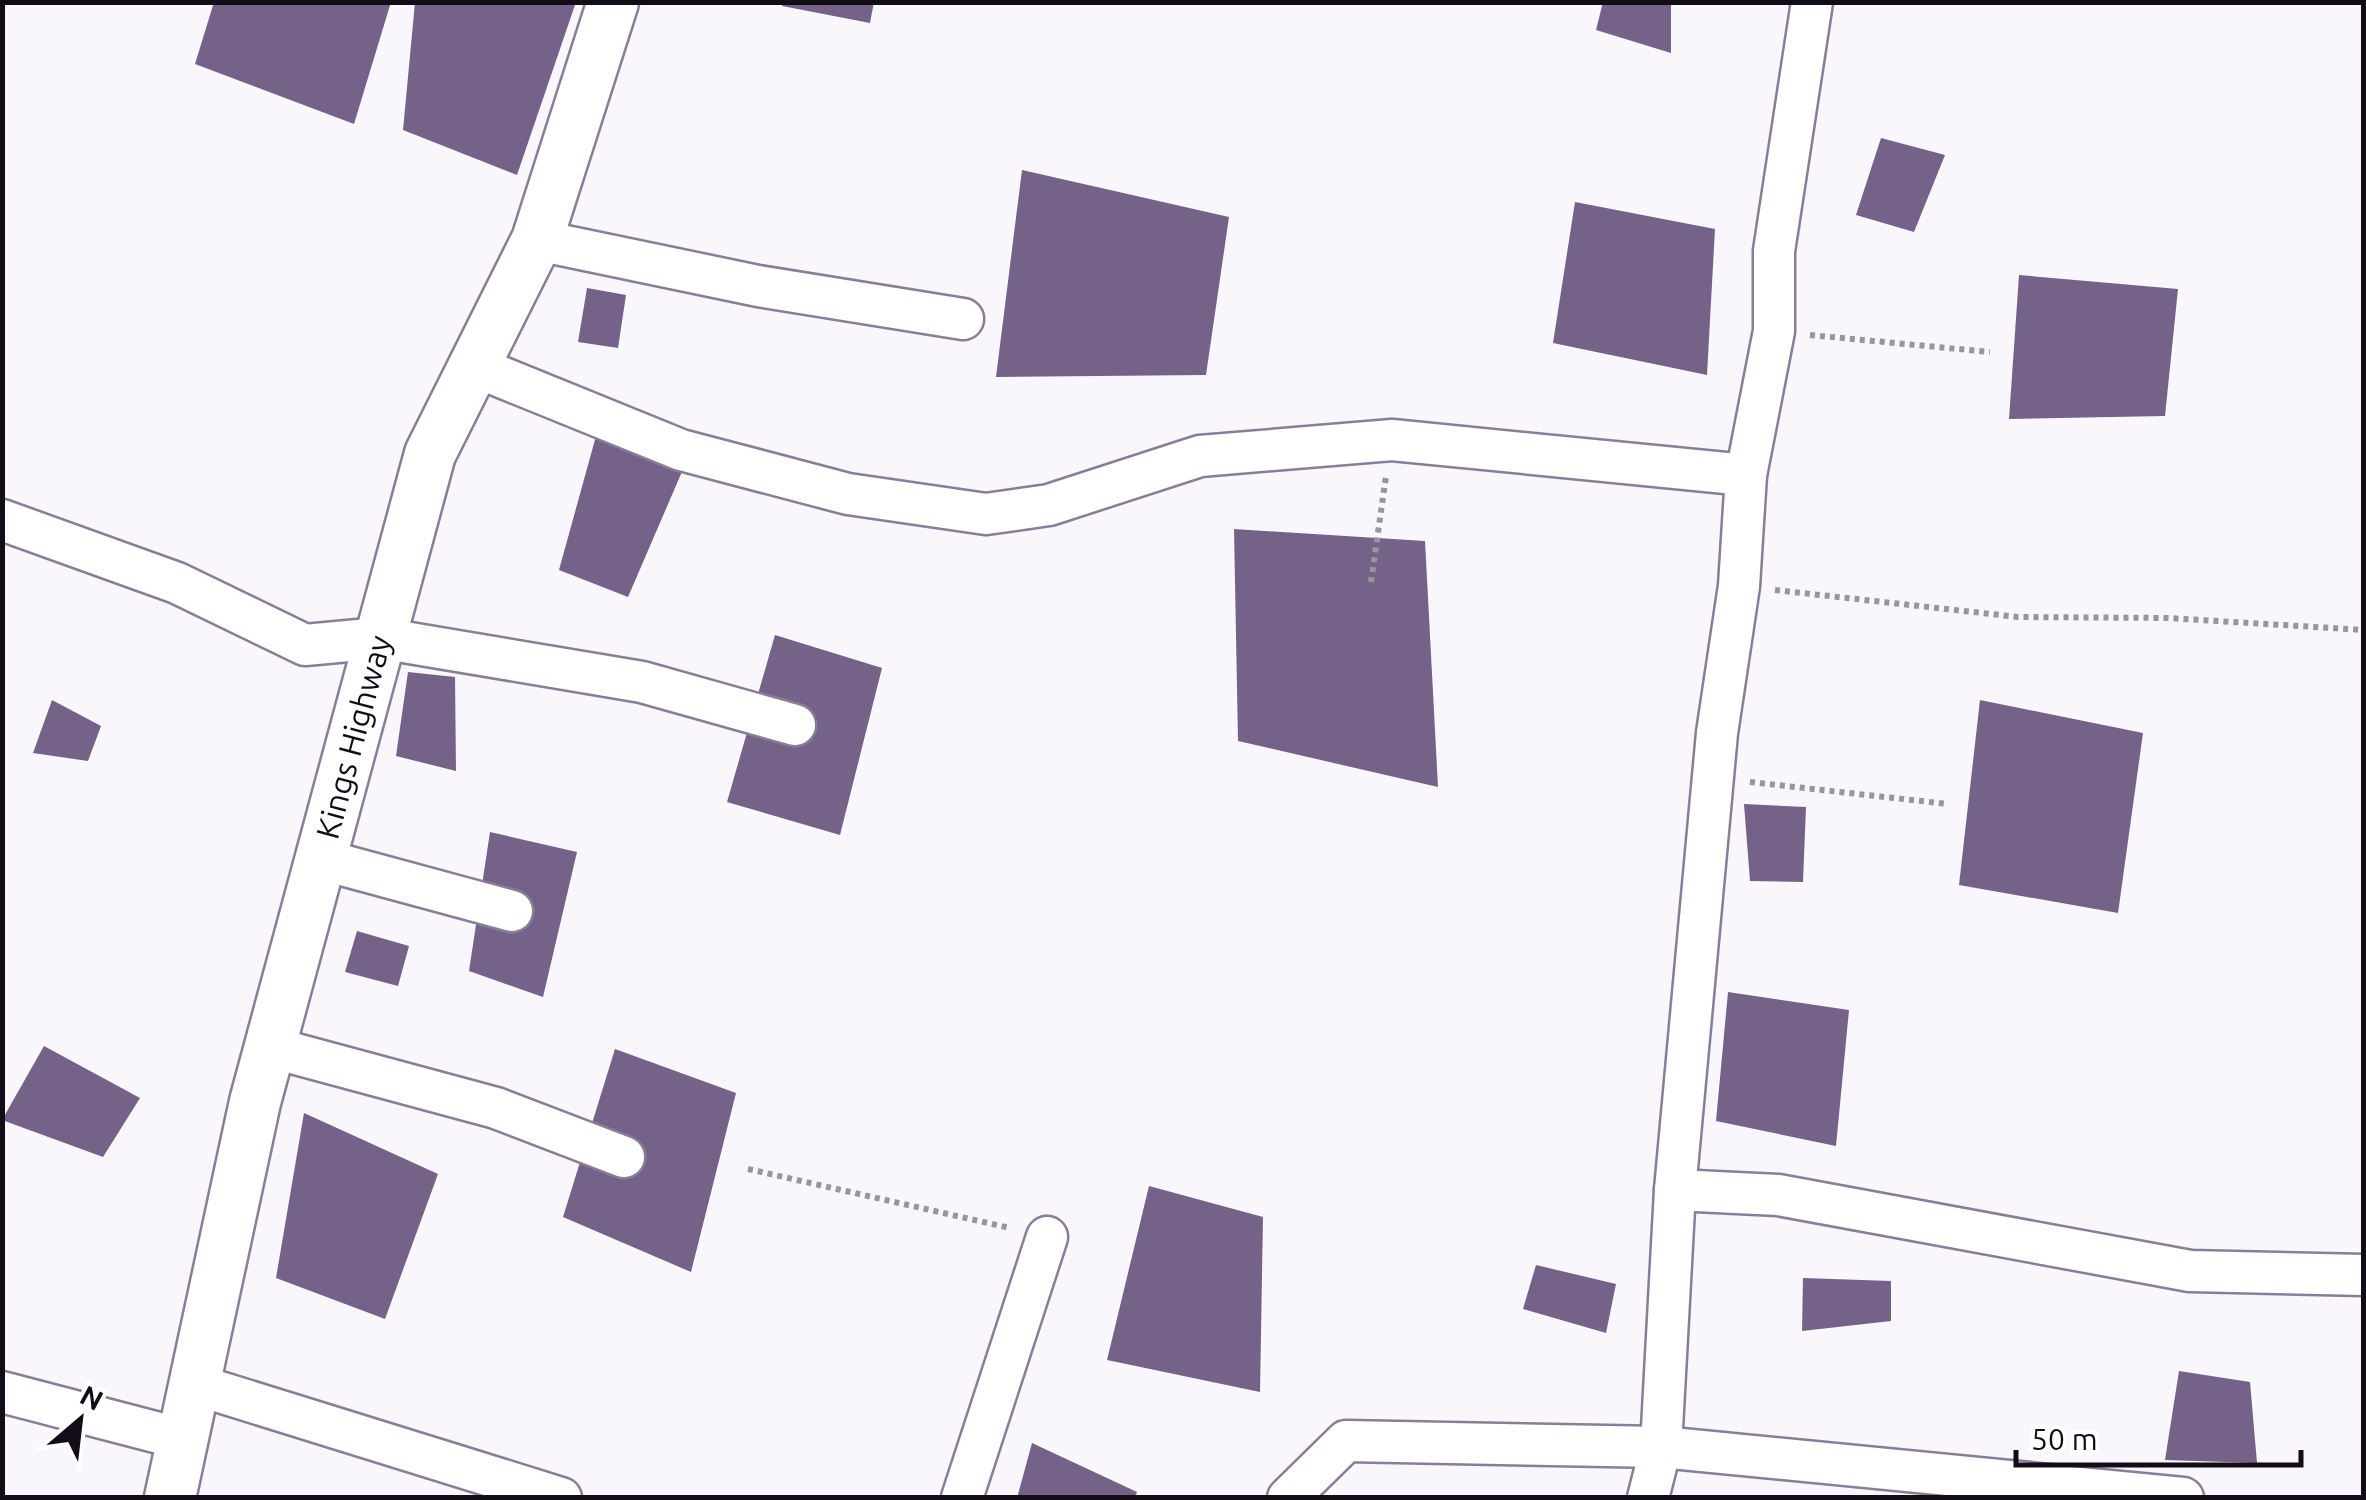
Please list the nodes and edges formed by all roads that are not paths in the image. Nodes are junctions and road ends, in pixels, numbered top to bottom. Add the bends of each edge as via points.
1 (614, 2) edge
2 (1812, 2) edge
3 (537, 240) junction
4 (963, 318) dead end
5 (474, 366) junction
6 (1746, 475) junction
7 (2, 520) edge
8 (380, 638) junction
9 (796, 725) dead end
10 (320, 859) junction
11 (512, 911) dead end
12 (270, 1047) junction
13 (624, 1157) dead end
14 (1674, 1190) junction
15 (1047, 1237) road end
16 (2364, 1275) edge
17 (194, 1384) junction
18 (2, 1392) edge
19 (182, 1439) junction
20 (1660, 1447) junction
21 (170, 1498) edge
22 (560, 1498) edge
23 (962, 1498) edge
24 (1288, 1498) edge
25 (1648, 1498) edge
26 (2183, 1498) edge

1 - 3 street, Kings Highway
2 - 6 street via 1774,251 1774,331
3 - 4 street via 758,286
3 - 5 street, Kings Highway
5 - 6 street via 681,450 848,494 986,514 1050,505 1200,456 1392,440
5 - 8 street, Kings Highway via 430,454
6 - 14 street
7 - 8 street via 177,583 305,645
8 - 9 street via 642,682
8 - 10 street, Kings Highway
10 - 11 street
10 - 12 street, Kings Highway
12 - 13 street via 496,1108
12 - 17 street, Kings Highway
14 - 16 street via 1778,1195 2190,1271
14 - 20 street
15 - 23 street
17 - 19 street, Kings Highway
17 - 22 street
18 - 19 street
19 - 21 street, Kings Highway
20 - 24 street via 1346,1441
20 - 25 street
20 - 26 street

